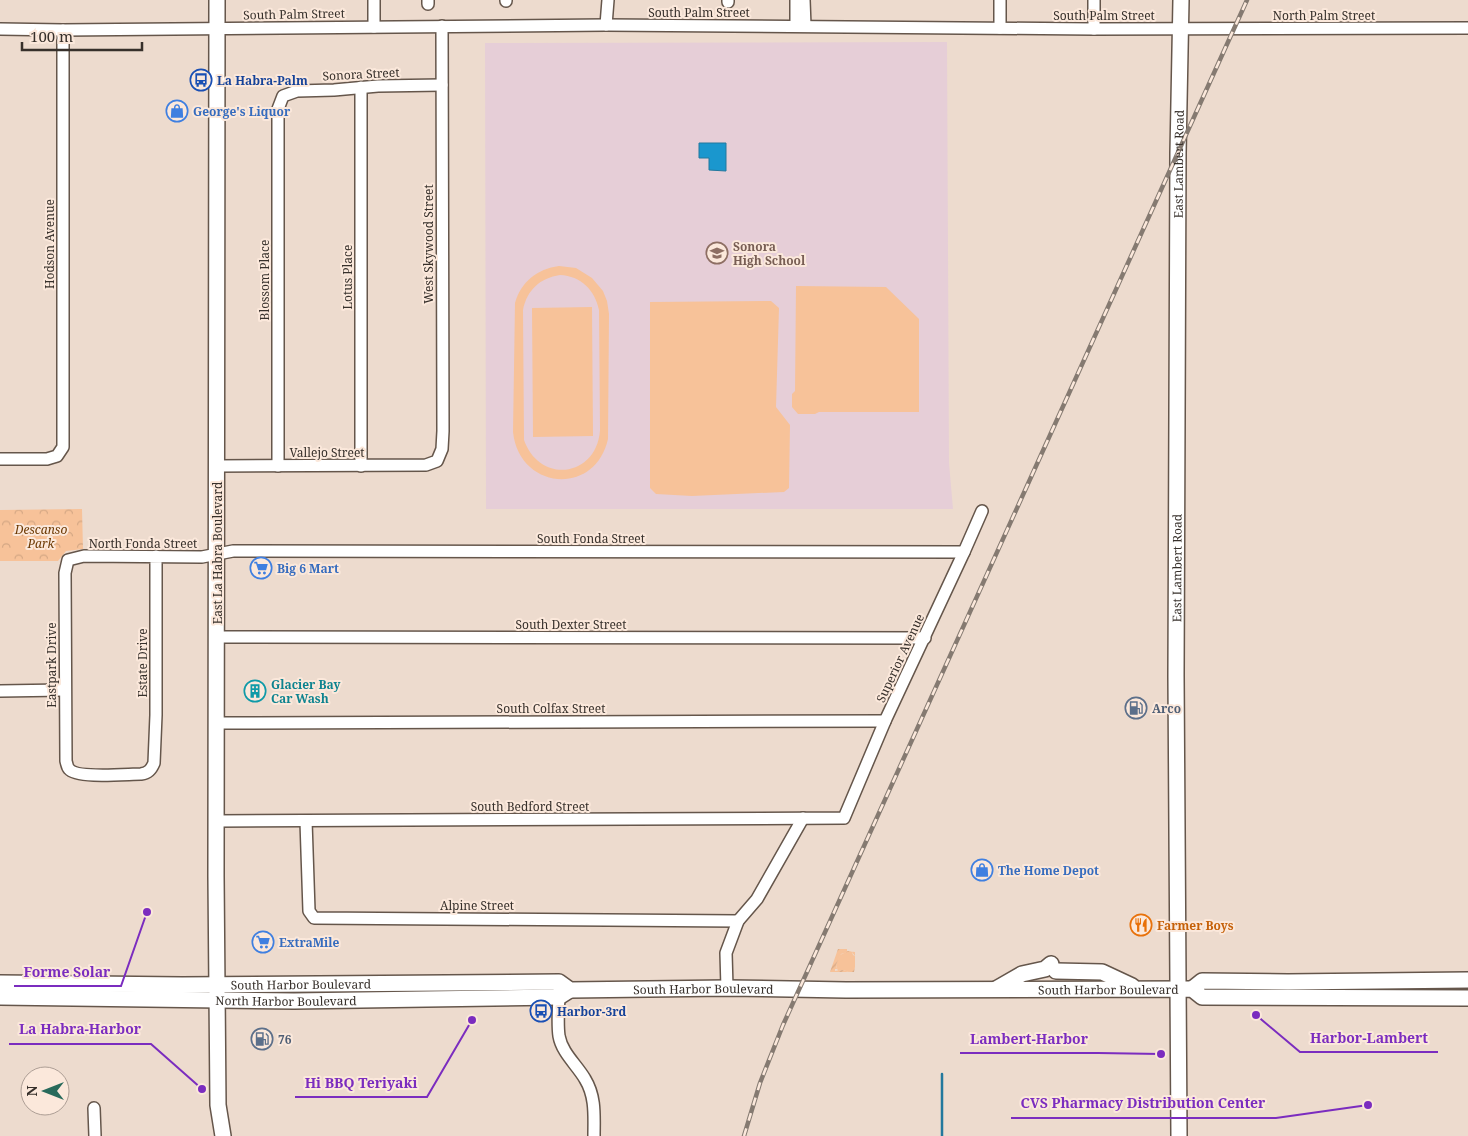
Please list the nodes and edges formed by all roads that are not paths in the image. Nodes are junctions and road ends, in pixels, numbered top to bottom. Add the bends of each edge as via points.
1 (217, 0) edge
2 (374, 0) edge
3 (608, 0) edge
4 (796, 0) edge
5 (804, 0) edge
6 (1000, 0) edge
7 (1094, 0) edge
8 (1181, 0) edge
9 (606, 25) junction
10 (442, 26) junction
11 (800, 26) junction
12 (374, 27) junction
13 (1000, 28) junction
14 (1468, 28) edge
15 (0, 29) edge
16 (217, 29) junction
17 (1094, 29) junction
18 (1180, 29) junction
19 (62, 30) junction
20 (442, 85) junction
21 (361, 87) junction
22 (283, 96) joint
23 (0, 459) edge
24 (436, 461) joint
25 (217, 466) junction
26 (278, 466) junction
27 (361, 466) junction
28 (982, 511) dead end
29 (964, 552) junction
30 (218, 554) junction
31 (156, 556) junction
32 (68, 560) joint
33 (217, 637) junction
34 (925, 638) junction
35 (64, 690) junction
36 (0, 691) edge
37 (886, 721) junction
38 (217, 723) junction
39 (69, 769) joint
40 (803, 818) junction
41 (844, 818) joint
42 (217, 821) junction
43 (306, 822) junction
44 (738, 921) junction
45 (1468, 980) edge
46 (0, 983) edge
47 (218, 984) junction
48 (727, 988) junction
49 (1138, 989) junction
50 (563, 990) junction
51 (994, 990) junction
52 (1185, 990) junction
53 (0, 997) edge
54 (1468, 998) edge
55 (218, 1001) junction
56 (218, 1105) junction
57 (94, 1108) dead end
58 (94, 1136) edge
59 (212, 1136) edge
60 (223, 1136) edge
61 (594, 1136) edge
62 (1179, 1136) edge

1 - 16 main road, East La Habra Boulevard
2 - 12 street
3 - 9 street
4 - 11 street
5 - 11 street
6 - 13 street
7 - 17 street
8 - 18 main road, East Lambert Road
9 - 10 street, South Palm Street
9 - 11 street, South Palm Street
10 - 12 street, South Palm Street
10 - 20 street, West Skywood Street
11 - 13 street, South Palm Street
12 - 16 street, South Palm Street
13 - 17 street, South Palm Street
14 - 18 street, North Palm Street
15 - 19 street
16 - 19 street
16 - 25 main road, East La Habra Boulevard
17 - 18 street, South Palm Street
18 - 52 main road, East Lambert Road via 1176,667
19 - 23 street, Hodson Avenue via 63,447 58,456 47,460
20 - 21 street, Sonora Street
20 - 24 street, West Skywood Street via 443,431 442,449
21 - 22 street, Sonora Street via 297,91
21 - 27 street, Lotus Place
22 - 26 street, Blossom Place via 278,108
24 - 27 street, Vallejo Street via 426,465
25 - 26 street, Vallejo Street
25 - 30 main road, East La Habra Boulevard
26 - 27 street, Vallejo Street
28 - 29 street, Superior Avenue
29 - 30 street, South Fonda Street via 233,551
29 - 34 street, Superior Avenue
30 - 31 street, North Fonda Street
30 - 33 main road, East La Habra Boulevard
31 - 32 street, North Fonda Street via 84,556
31 - 39 street, Estate Drive via 156,754 152,770 140,774 84,774
32 - 35 street, Eastpark Drive via 65,573
33 - 34 street, South Dexter Street
33 - 38 main road, East La Habra Boulevard
34 - 37 street, Superior Avenue
35 - 36 street
35 - 39 street, Eastpark Drive
37 - 38 street, South Colfax Street
37 - 41 street, Superior Avenue
38 - 42 main road, East La Habra Boulevard
40 - 41 street, South Bedford Street
40 - 43 street, South Bedford Street
40 - 44 street via 757,899
42 - 43 street, South Bedford Street
42 - 47 main road, East La Habra Boulevard
43 - 44 street, Alpine Street via 309,911 314,918
44 - 48 street via 726,954
45 - 52 main road, South Harbor Boulevard via 1202,981
46 - 47 main road, North Harbor Boulevard
47 - 50 main road, South Harbor Boulevard
47 - 55 main road, East La Habra Boulevard
48 - 50 main road, South Harbor Boulevard
48 - 51 main road, South Harbor Boulevard
49 - 51 main road, South Harbor Boulevard
49 - 51 main road via 1102,972 1053,968 1022,974
49 - 52 main road, South Harbor Boulevard
50 - 55 main road, North Harbor Boulevard
50 - 61 street via 559,1037 591,1092
52 - 54 main road, South Harbor Boulevard via 1202,997
52 - 62 main road, East Lambert Road
53 - 55 main road, North Harbor Boulevard
55 - 56 main road, East La Habra Boulevard
56 - 59 main road, East La Habra Boulevard
56 - 60 main road, East La Habra Boulevard
57 - 58 street

